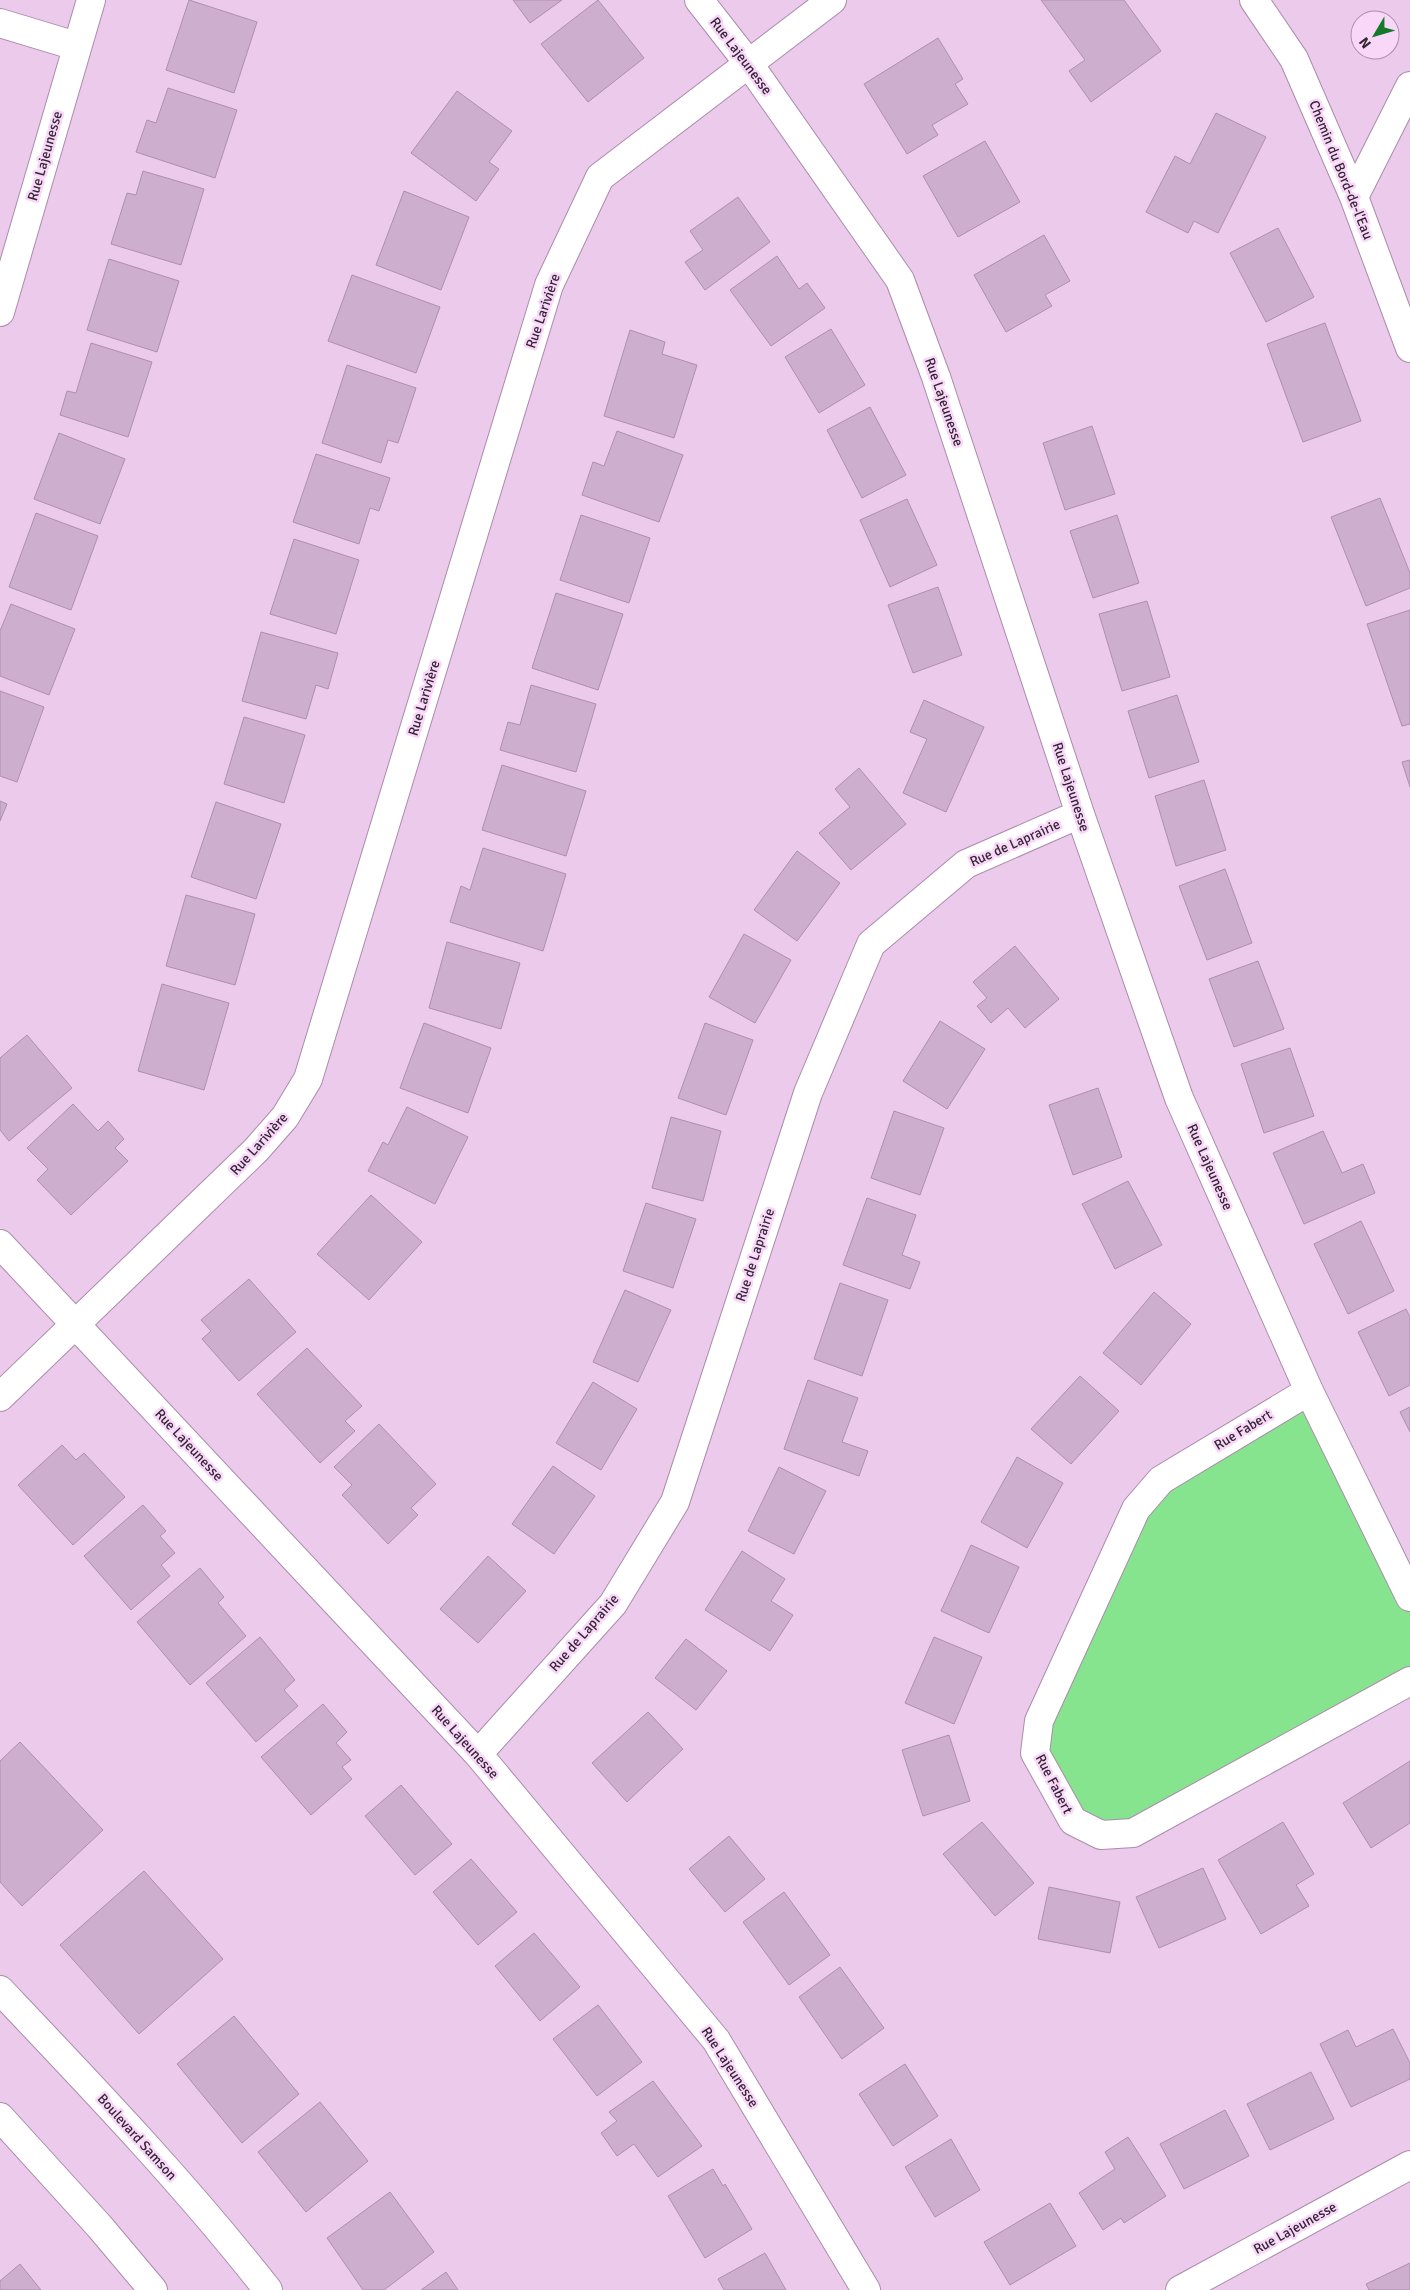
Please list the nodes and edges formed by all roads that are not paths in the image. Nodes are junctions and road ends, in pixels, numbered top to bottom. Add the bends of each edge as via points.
1 (91, 0) edge
2 (699, 0) edge
3 (832, 0) edge
4 (1254, 0) edge
5 (0, 23) edge
6 (76, 46) junction
7 (749, 64) junction
8 (1410, 86) edge
9 (1354, 196) junction
10 (0, 312) edge
11 (1410, 348) edge
12 (1080, 814) junction
13 (0, 1244) edge
14 (76, 1325) junction
15 (1309, 1391) junction
16 (0, 1397) edge
17 (1410, 1598) edge
18 (1410, 1681) edge
19 (478, 1754) junction
20 (0, 1990) edge
21 (0, 2117) edge
22 (1410, 2165) edge
23 (153, 2290) edge
24 (268, 2290) edge
25 (866, 2290) edge
26 (1180, 2290) edge

1 - 6 street, Rue Lajeunesse
2 - 7 street, Rue Lajeunesse
3 - 7 street, Rue Larivière
4 - 9 street, Chemin du Bord-de-l'Eau via 1294,59
5 - 6 street
6 - 10 street, Rue Lajeunesse
7 - 12 street, Rue Lajeunesse via 900,280 936,377
7 - 14 street, Rue Larivière via 600,177 549,285 308,1079 285,1117 256,1150
8 - 9 street
9 - 11 street, Chemin du Bord-de-l'Eau
12 - 15 street, Rue Lajeunesse via 1179,1098
12 - 19 street, Rue de Laprairie via 966,864 871,944 808,1093 675,1502 612,1604
13 - 14 street, Rue Lajeunesse
14 - 16 street, Rue Larivière
14 - 19 street, Rue Lajeunesse
15 - 17 street, Rue Lajeunesse
15 - 18 street, Rue Fabert via 1161,1480 1136,1509 1039,1721 1035,1752 1073,1821 1101,1835 1133,1833
19 - 25 street, Rue Lajeunesse via 716,2040
20 - 24 street, Boulevard Samson via 159,2159
21 - 23 street
22 - 26 street, Rue Lajeunesse

